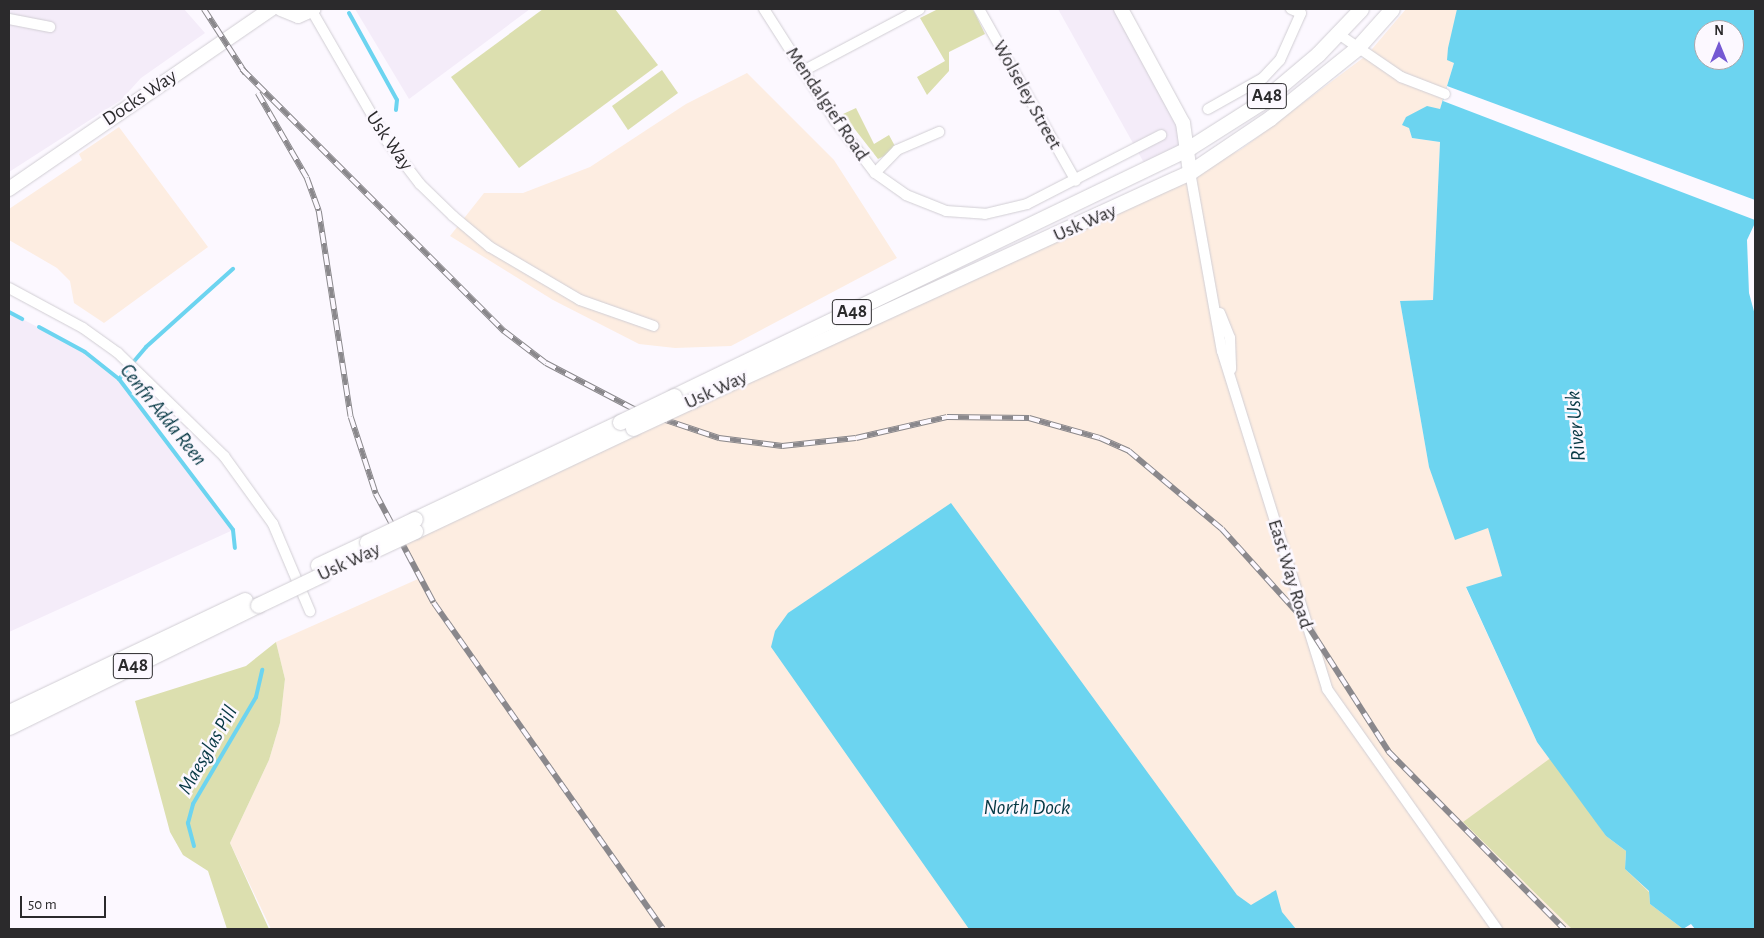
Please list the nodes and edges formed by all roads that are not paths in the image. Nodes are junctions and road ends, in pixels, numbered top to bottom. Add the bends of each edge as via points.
1 (271, 9) edge
2 (281, 9) edge
3 (764, 9) edge
4 (920, 9) edge
5 (979, 9) edge
6 (1121, 9) edge
7 (1361, 9) edge
8 (1392, 9) edge
9 (313, 10) edge
10 (1296, 11) edge
11 (9, 19) edge
12 (50, 27) dead end
13 (1337, 33) junction
14 (1357, 48) junction
15 (803, 71) junction
16 (1445, 94) dead end
17 (1208, 110) dead end
18 (939, 132) dead end
19 (1161, 135) dead end
20 (1189, 148) junction
21 (1190, 172) junction
22 (875, 173) junction
23 (1076, 182) junction
24 (9, 189) edge
25 (9, 288) edge
26 (654, 326) dead end
27 (626, 425) junction
28 (256, 600) junction
29 (310, 610) dead end
30 (9, 712) edge
31 (9, 726) edge
32 (1497, 929) edge

1 - 24 street, Docks Way
2 - 9 street via 298,16
3 - 15 street, Mendalgief Road
4 - 15 street
5 - 23 street, Wolseley Street
6 - 20 street via 1182,123
7 - 13 main road, Usk Way / A48
8 - 14 main road, Usk Way / A48
9 - 26 street, Usk Way via 387,141 420,184 453,216 490,247 580,300
10 - 17 street via 1280,60 1263,78
11 - 12 street
13 - 14 street
13 - 20 main road, Usk Way / A48 via 1260,103
14 - 16 street via 1401,77
14 - 21 main road, Usk Way / A48 via 1270,118
15 - 22 street, Mendalgief Road
18 - 22 street via 897,150
19 - 23 street, Mendalgief Road
20 - 21 street
20 - 27 main road, Usk Way / A48, bridge via 1126,182 674,396
21 - 27 main road, Usk Way / A48, bridge via 693,400
21 - 32 street, East Way Road via 1222,351 1231,371 1330,695
22 - 23 street, Mendalgief Road via 927,205 966,215 986,214 1027,204
25 - 29 street via 83,328 118,353 224,456 273,524
27 - 28 main road, Usk Way / A48, bridge
28 - 30 main road, Usk Way / A48
28 - 31 main road, Usk Way / A48

